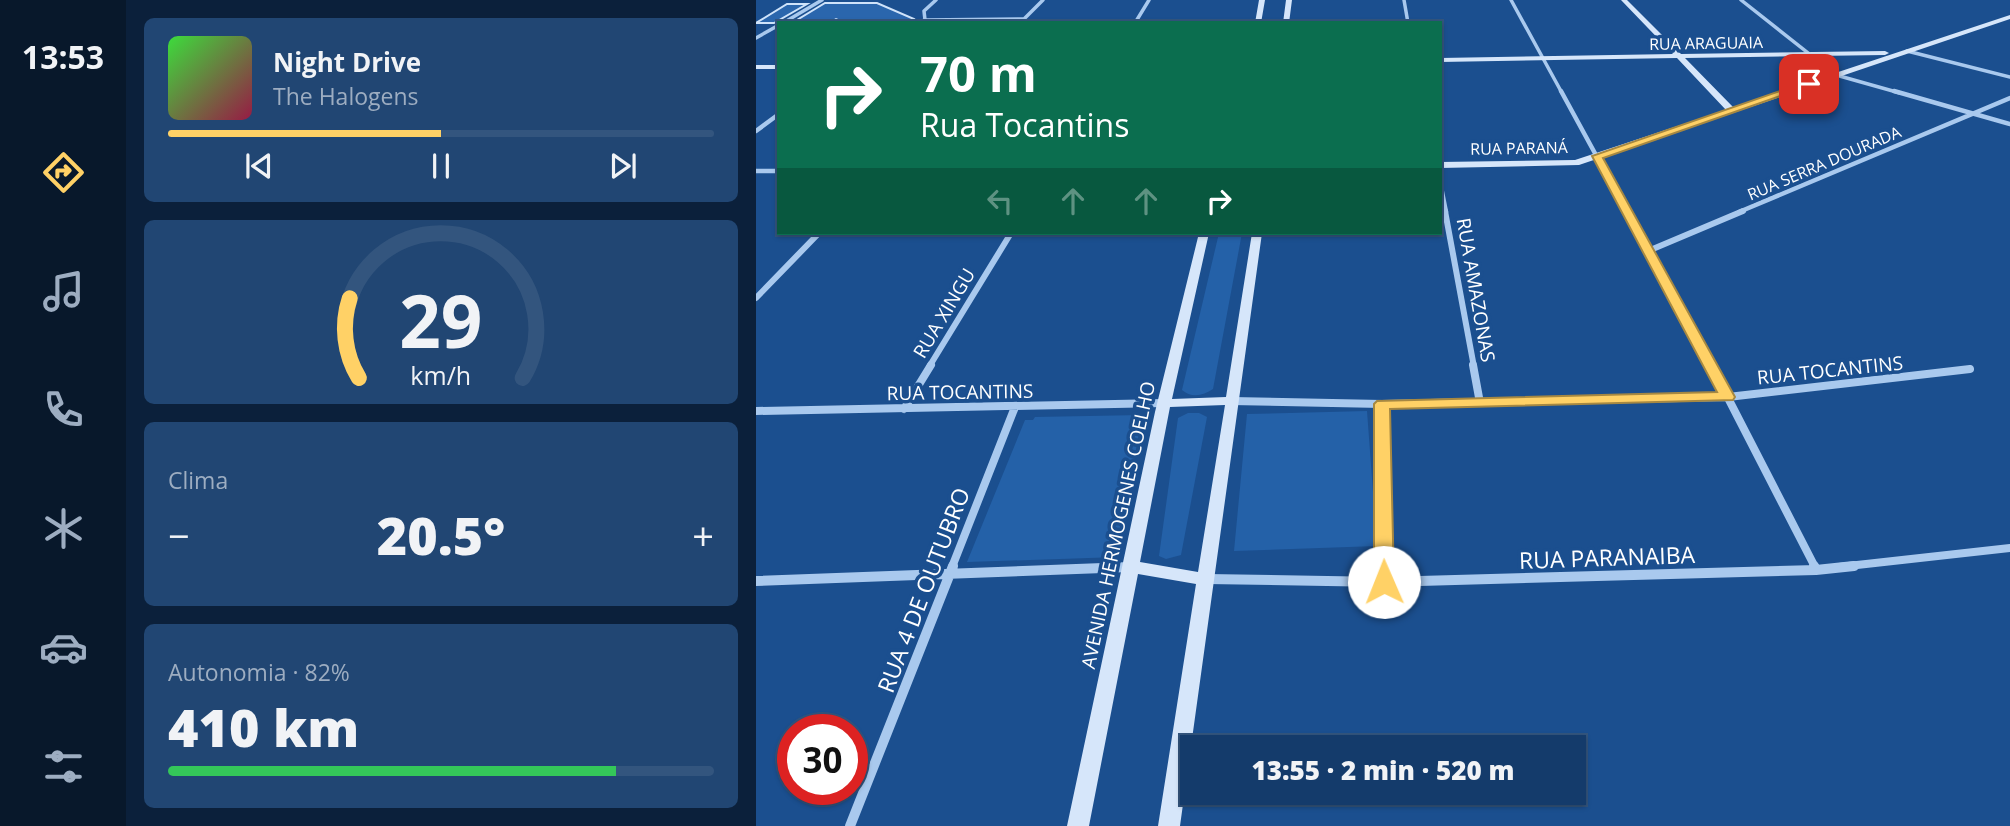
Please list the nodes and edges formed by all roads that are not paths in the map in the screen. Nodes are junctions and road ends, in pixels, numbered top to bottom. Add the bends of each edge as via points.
1 (822, 0) edge
2 (936, 0) edge
3 (1043, 0) edge
4 (1149, 0) edge
5 (1262, 0) edge
6 (1289, 0) edge
7 (1404, 0) edge
8 (1511, 0) edge
9 (1624, 0) edge
10 (1741, 0) edge
11 (2010, 17) edge
12 (1025, 19) junction
13 (925, 20) junction
14 (786, 21) edge
15 (922, 21) edge
16 (1022, 21) edge
17 (1136, 21) edge
18 (1258, 21) edge
19 (1286, 21) edge
20 (1408, 21) edge
21 (777, 26) edge
22 (756, 38) edge
23 (1907, 51) junction
24 (1811, 55) junction
25 (1680, 57) junction
26 (1544, 59) junction
27 (1442, 60) edge
28 (756, 61) edge
29 (777, 61) edge
30 (756, 67) edge
31 (777, 67) edge
32 (1836, 75) junction
33 (2010, 77) edge
34 (2010, 98) edge
35 (1731, 110) junction
36 (1972, 113) junction
37 (777, 115) edge
38 (2010, 124) edge
39 (756, 131) edge
40 (1598, 156) junction
41 (1442, 164) edge
42 (756, 171) edge
43 (777, 171) edge
44 (1442, 194) edge
45 (817, 235) edge
46 (1010, 235) edge
47 (1204, 235) edge
48 (1257, 235) edge
49 (1648, 251) junction
50 (756, 298) edge
51 (1970, 369) dead end
52 (1728, 397) junction
53 (1231, 401) junction
54 (1480, 402) junction
55 (1164, 403) junction
56 (1382, 404) junction
57 (1015, 407) junction
58 (904, 409) junction
59 (756, 411) edge
60 (2010, 548) edge
61 (1130, 567) junction
62 (1816, 570) junction
63 (950, 574) junction
64 (1204, 579) junction
65 (756, 581) edge
66 (1384, 582) junction
67 (850, 826) edge
68 (1078, 826) edge
69 (1170, 826) edge

1 - 14 street
2 - 13 street via 924,11
3 - 12 street
4 - 17 street
5 - 18 main road
6 - 19 main road
7 - 20 street
8 - 26 street
9 - 25 main road
10 - 24 street
11 - 23 main road, RUA PARANÁ
12 - 13 street
12 - 16 street
13 - 15 street
21 - 22 street
23 - 24 main road, RUA ARAGUAIA
23 - 32 main road, RUA PARANÁ
23 - 33 street, RUA ARAGUAIA
24 - 25 main road, RUA ARAGUAIA
24 - 32 street
25 - 26 main road, RUA ARAGUAIA
25 - 35 main road
26 - 27 main road, RUA ARAGUAIA
26 - 40 street
28 - 29 main road
30 - 31 main road
32 - 35 main road, RUA PARANÁ
32 - 36 street
34 - 36 street, RUA SERRA DOURADA
35 - 40 main road, RUA PARANÁ
36 - 38 street
36 - 49 street, RUA SERRA DOURADA
37 - 39 street
40 - 41 main road, RUA PARANÁ via 1576,163
40 - 49 street
42 - 43 street
44 - 54 street, RUA AMAZONAS
45 - 50 street
46 - 58 street, RUA XINGU
47 - 55 main road, AVENIDA HERMOGENES COELHO
48 - 53 main road
49 - 52 street
51 - 52 street, RUA TOCANTINS
52 - 54 street, RUA TOCANTINS
52 - 62 street
53 - 55 main road
53 - 56 street, RUA TOCANTINS
53 - 64 main road
54 - 56 street, RUA TOCANTINS
55 - 57 street, RUA TOCANTINS
55 - 61 main road, AVENIDA HERMOGENES COELHO
56 - 66 street
57 - 58 street, RUA TOCANTINS
57 - 63 street, RUA 4 DE OUTUBRO
58 - 59 street, RUA TOCANTINS
60 - 62 street, RUA PARANAIBA
61 - 63 street
61 - 64 main road
61 - 68 main road, AVENIDA HERMOGENES COELHO
62 - 66 street, RUA PARANAIBA
63 - 65 street
63 - 67 street, RUA 4 DE OUTUBRO
64 - 66 street, RUA PARANAIBA
64 - 69 main road

